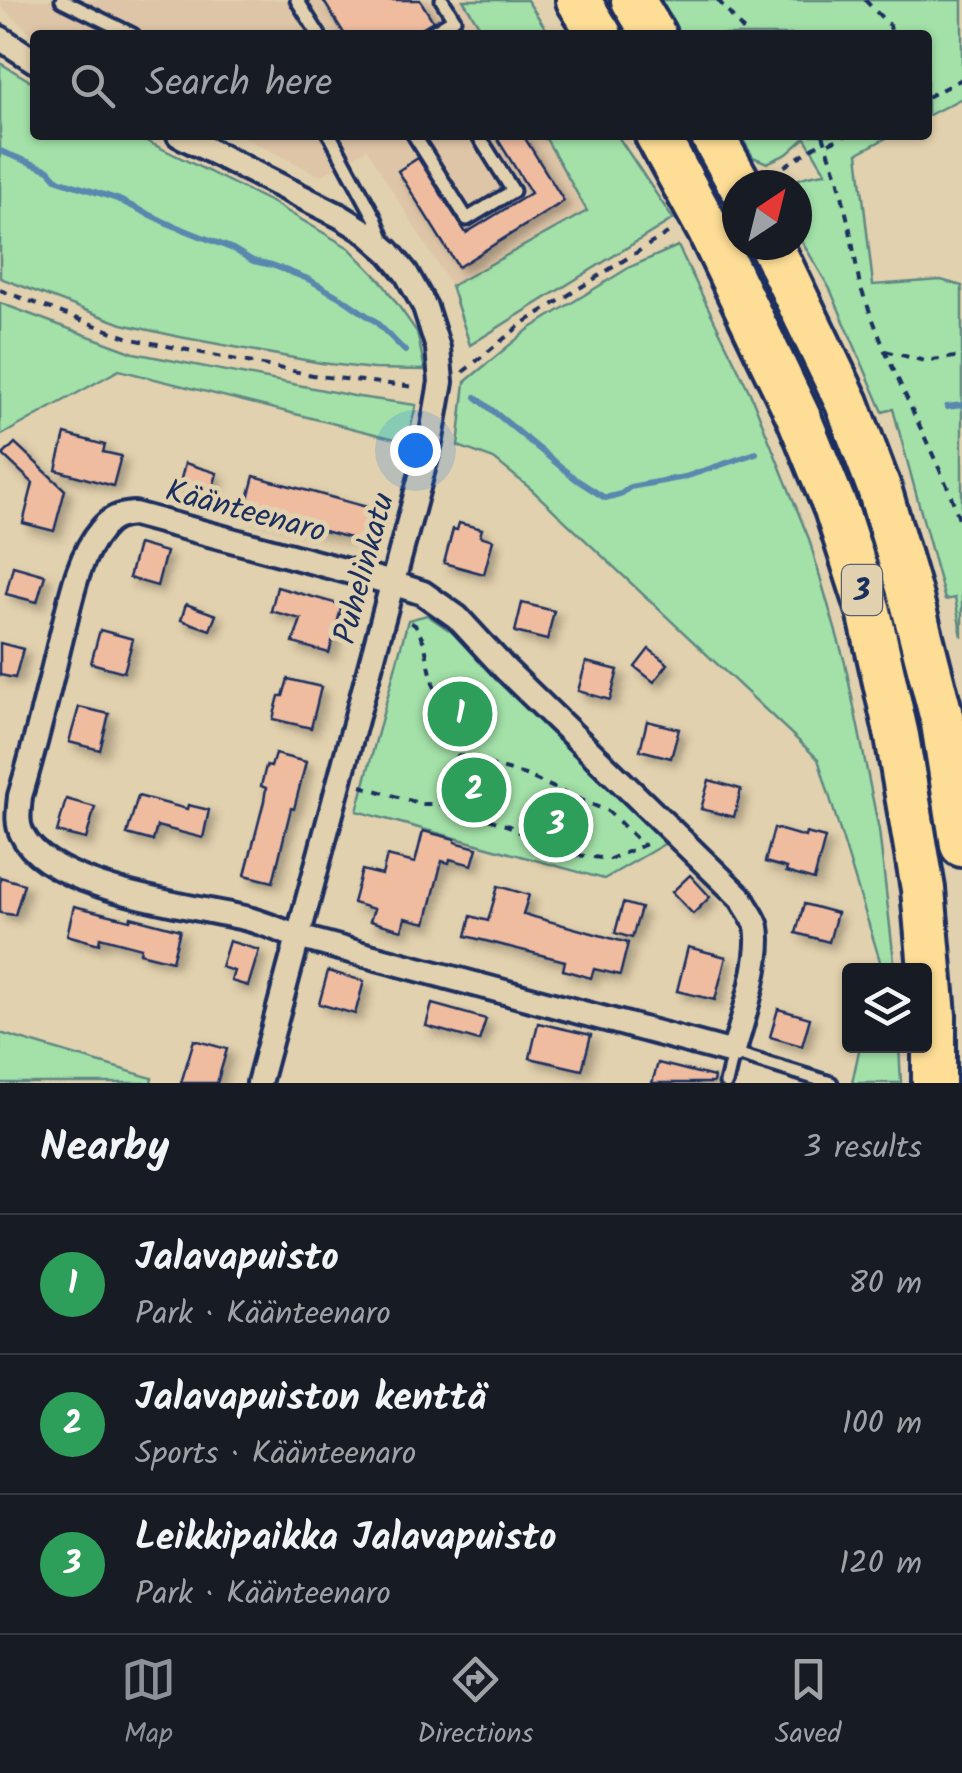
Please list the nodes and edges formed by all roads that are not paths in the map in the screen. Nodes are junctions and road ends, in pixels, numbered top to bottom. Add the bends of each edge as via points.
1 (62, 0) edge
2 (297, 0) edge
3 (442, 0) edge
4 (578, 0) edge
5 (632, 0) edge
6 (124, 30) edge
7 (316, 30) edge
8 (436, 30) edge
9 (597, 30) edge
10 (651, 30) edge
11 (0, 38) edge
12 (30, 59) edge
13 (189, 140) edge
14 (333, 140) edge
15 (417, 140) edge
16 (481, 140) edge
17 (659, 140) edge
18 (716, 140) edge
19 (743, 170) edge
20 (388, 251) junction
21 (778, 260) edge
22 (392, 583) junction
23 (962, 844) edge
24 (298, 937) junction
25 (734, 1053) junction
26 (259, 1083) edge
27 (726, 1083) edge
28 (831, 1083) edge
29 (934, 1083) edge

1 - 6 lane
2 - 7 lane
3 - 8 lane via 454,19
4 - 9 highway
5 - 10 highway
11 - 12 street
13 - 20 street, Puhelinkatu via 340,216
14 - 20 lane
15 - 16 lane via 468,219 513,191
17 - 29 highway, 3 via 799,418 868,610 923,889
18 - 19 highway
20 - 22 street, Puhelinkatu via 425,307 441,382
21 - 23 highway, 3 via 847,403 879,488 943,723
22 - 24 street, Puhelinkatu
22 - 24 street, Käänteenaro via 134,514 101,529 72,597 20,796 20,832 37,854 65,871
22 - 25 street, Käänteenaro via 423,593 456,617 742,899 757,926 756,958
24 - 25 street, Käänteenaro
24 - 26 street, Puhelinkatu
25 - 27 lane, Käänteenaro
25 - 28 lane

